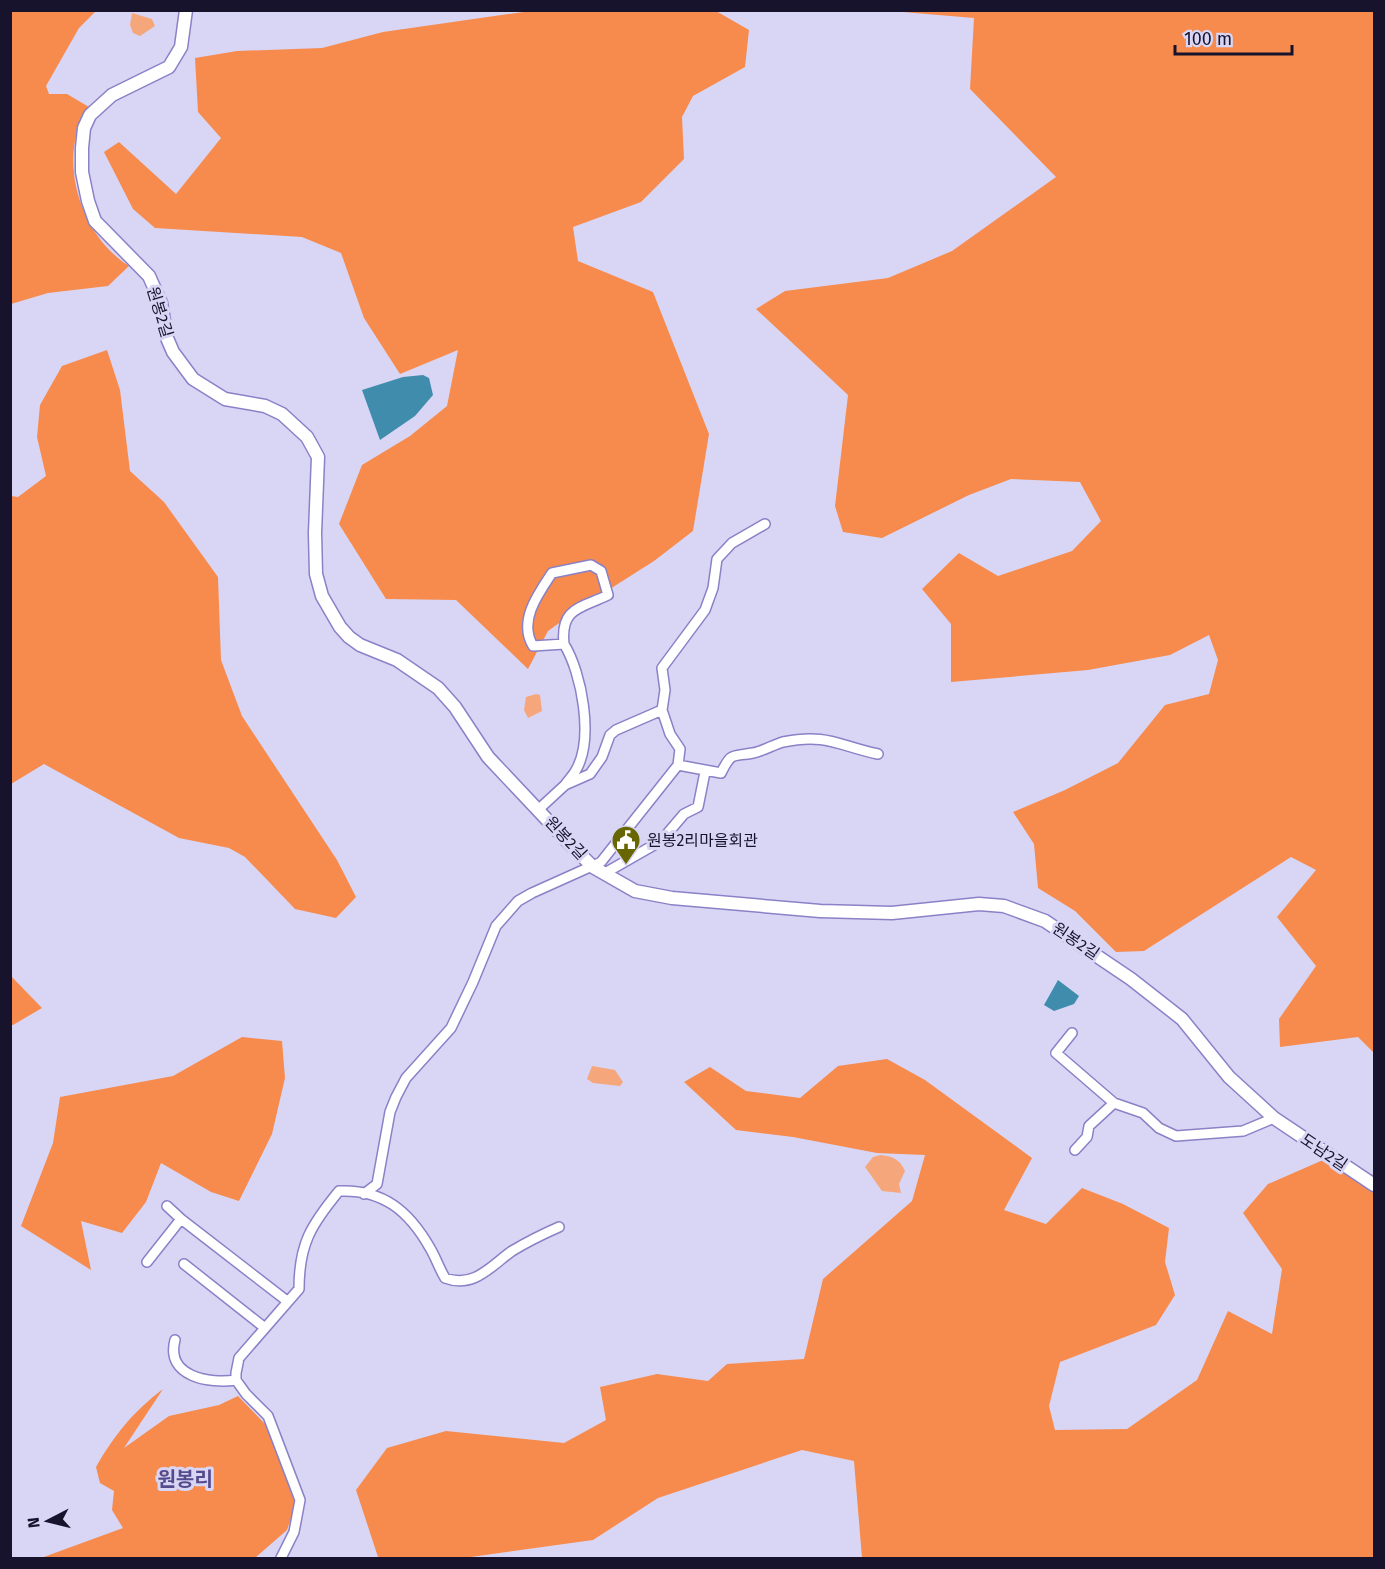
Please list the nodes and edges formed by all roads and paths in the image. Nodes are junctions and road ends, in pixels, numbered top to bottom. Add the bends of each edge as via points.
1 (186, 10) edge
2 (765, 524) dead end
3 (564, 644) junction
4 (662, 710) junction
5 (878, 754) dead end
6 (678, 765) junction
7 (705, 772) junction
8 (565, 785) junction
9 (539, 809) junction
10 (593, 867) junction
11 (606, 873) junction
12 (1072, 1033) dead end
13 (1114, 1103) junction
14 (1274, 1118) junction
15 (1075, 1150) dead end
16 (1374, 1185) edge
17 (364, 1194) junction
18 (167, 1206) dead end
19 (181, 1219) junction
20 (559, 1227) dead end
21 (147, 1262) dead end
22 (184, 1264) dead end
23 (287, 1301) junction
24 (265, 1328) junction
25 (175, 1340) dead end
26 (236, 1380) junction
27 (281, 1558) edge

1 - 9 main road, 원봉2길 via 181,47 169,67 112,95 90,115 84,128 82,172 95,221 140,267 156,290 167,338 194,379 225,399 265,406 282,414 307,437 317,454 316,574 322,596 340,627 360,645 397,660 438,688 488,757
2 - 4 street via 732,543 717,559 705,610 662,668
3 - 3 street via 533,646 527,636 528,616 552,573 591,565 601,571 608,595 574,608 566,623
3 - 8 street via 575,662 584,723 581,757
4 - 6 street via 680,749
4 - 8 street via 616,730 590,774
5 - 7 street via 840,741 808,738 738,753 729,757 721,773
6 - 7 street
6 - 10 street via 610,854
7 - 11 street via 698,807 684,814 661,841
8 - 9 street
9 - 10 main road, 원봉2길
10 - 11 main road, 원봉2길
10 - 17 street via 532,893 496,926 451,1028 406,1078 396,1097 377,1184
11 - 14 main road, 원봉2길 via 646,895 700,901 892,913 958,905 1004,906 1056,927 1182,1019 1229,1077
12 - 13 street via 1056,1053
13 - 14 street via 1143,1113 1159,1128 1176,1136 1243,1131
13 - 15 street via 1089,1126 1087,1137
14 - 16 main road, 도남2길
17 - 20 street via 391,1201 430,1248 445,1278 453,1281 490,1271 511,1252
17 - 23 street via 339,1191 330,1203 304,1240 299,1289
18 - 19 street
19 - 21 street
19 - 23 street
22 - 24 street
23 - 24 street
24 - 26 street via 239,1358
25 - 26 street via 174,1356 185,1371 210,1382
26 - 27 street via 267,1416 300,1500 294,1532

